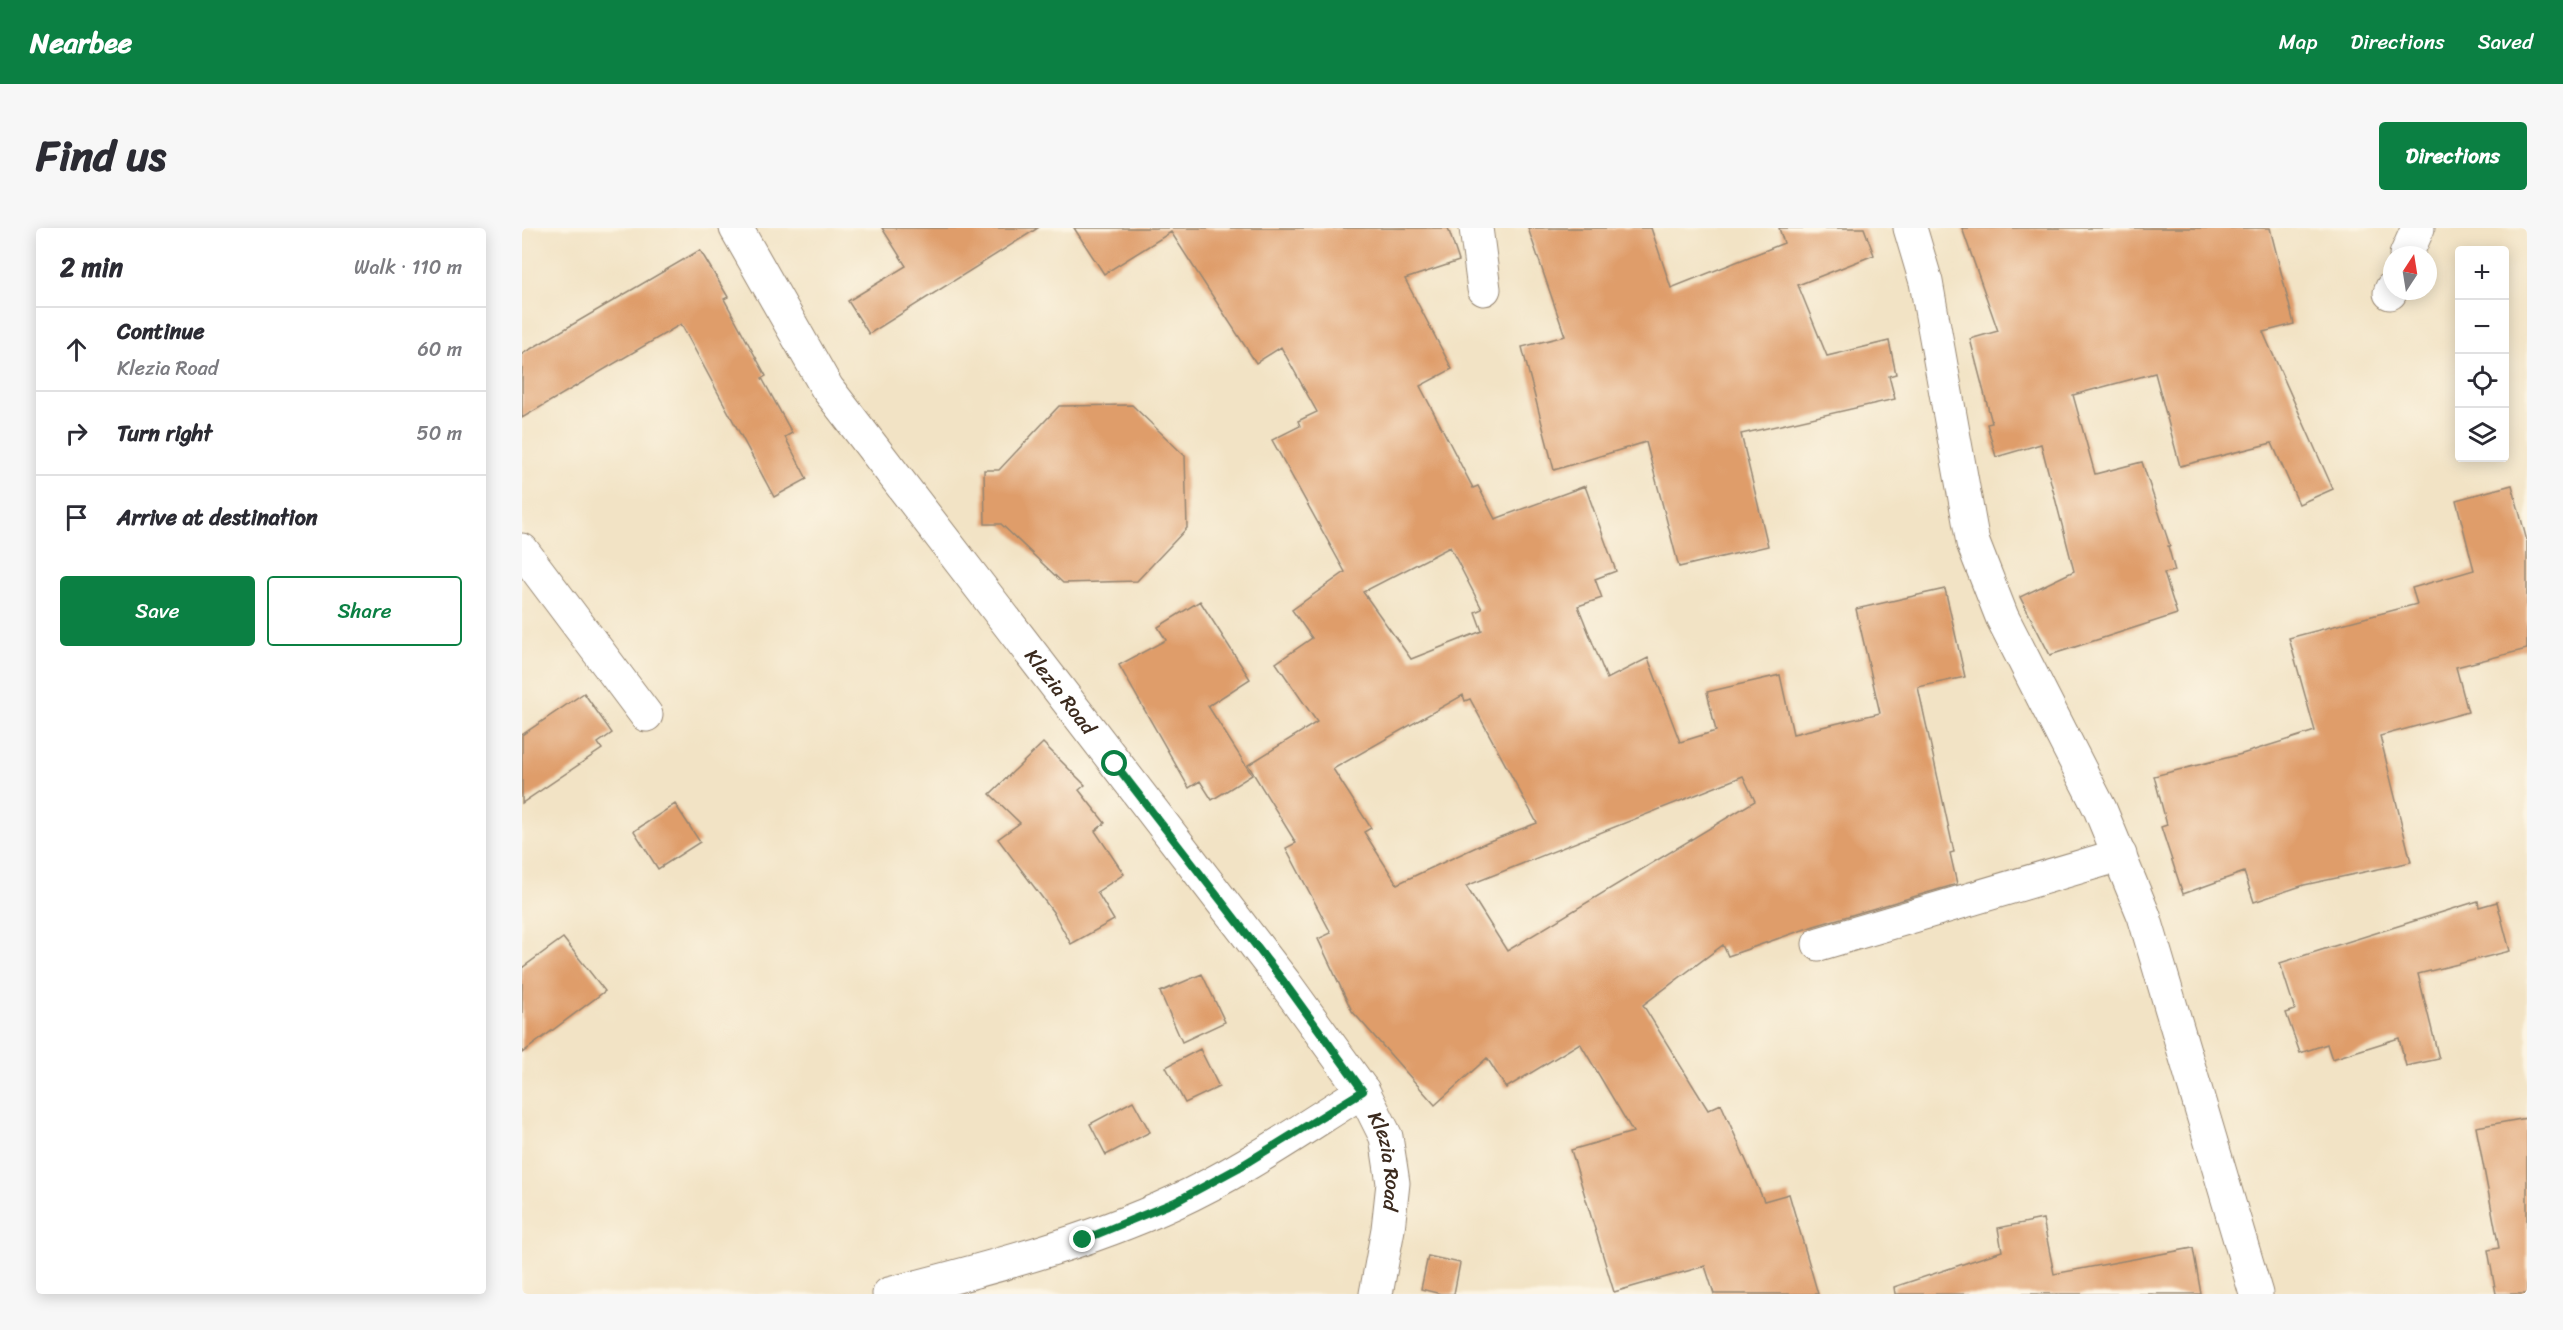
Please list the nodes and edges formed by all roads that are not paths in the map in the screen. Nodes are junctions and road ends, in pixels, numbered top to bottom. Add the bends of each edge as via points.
1 (736, 228) edge
2 (1476, 228) edge
3 (1910, 228) edge
4 (2418, 228) edge
5 (2410, 246) edge
6 (1484, 289) dead end
7 (522, 550) edge
8 (646, 715) dead end
9 (2120, 855) junction
10 (1819, 944) dead end
11 (1363, 1091) junction
12 (889, 1294) edge
13 (1376, 1294) edge
14 (2256, 1294) edge

1 - 11 street, Klezia Road via 827,388 1284,982
2 - 6 street
3 - 9 street via 1926,282 1973,543 2002,617
4 - 5 street
7 - 8 street
9 - 10 street
9 - 14 street via 2144,916
11 - 12 street via 1175,1202 1083,1240
11 - 13 street, Klezia Road via 1386,1137 1393,1183

